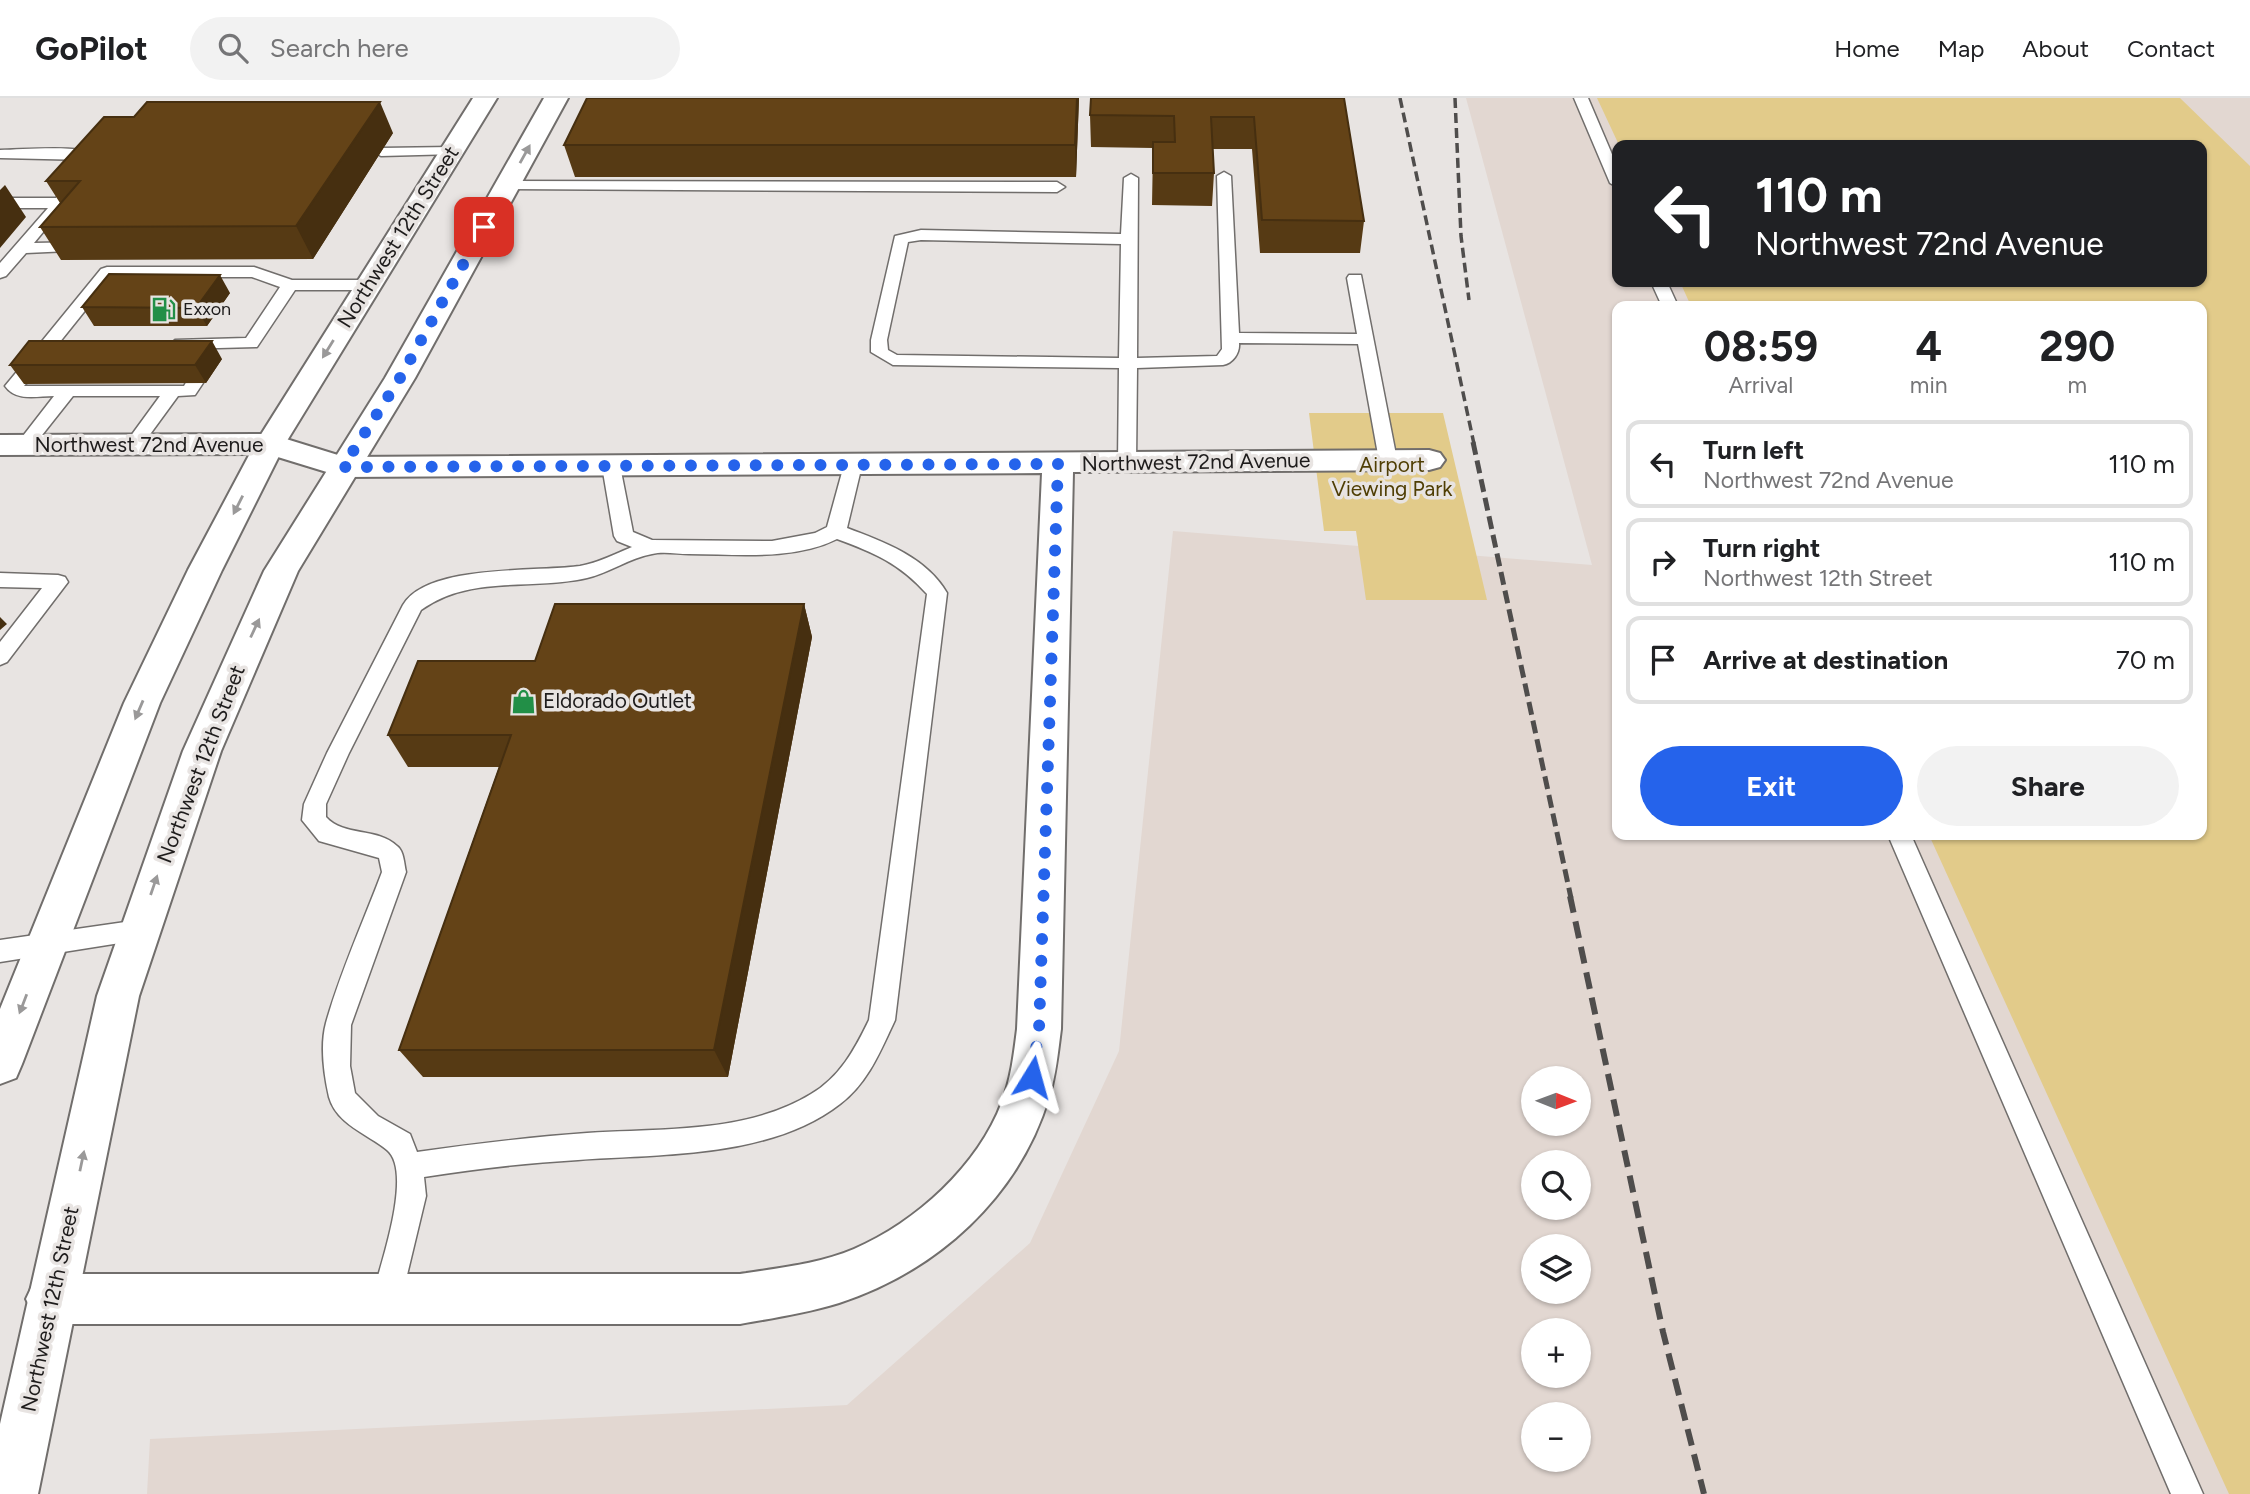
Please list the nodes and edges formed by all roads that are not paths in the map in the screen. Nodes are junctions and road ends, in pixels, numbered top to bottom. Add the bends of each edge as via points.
1 (485, 98) edge
2 (556, 98) edge
3 (1580, 98) edge
4 (0, 154) edge
5 (449, 156) junction
6 (378, 157) dead end
7 (1612, 172) edge
8 (1224, 176) dead end
9 (1131, 178) dead end
10 (507, 186) junction
11 (1057, 187) edge
12 (0, 203) edge
13 (60, 203) junction
14 (1129, 239) junction
15 (26, 242) junction
16 (100, 242) edge
17 (0, 273) edge
18 (1355, 278) dead end
19 (290, 285) junction
20 (368, 285) junction
21 (1230, 338) junction
22 (1365, 339) junction
23 (49, 344) junction
24 (71, 344) edge
25 (222, 344) junction
26 (172, 349) edge
27 (211, 359) edge
28 (1129, 363) junction
29 (194, 383) edge
30 (148, 387) joint
31 (61, 389) junction
32 (173, 391) junction
33 (134, 444) junction
34 (270, 444) junction
35 (13, 445) edge
36 (1388, 460) junction
37 (1429, 460) dead end
38 (1127, 463) junction
39 (1058, 464) junction
40 (853, 465) junction
41 (611, 466) junction
42 (343, 467) junction
43 (836, 531) junction
44 (650, 547) junction
45 (0, 580) edge
46 (0, 657) edge
47 (1901, 840) edge
48 (139, 930) junction
49 (46, 944) junction
50 (0, 951) edge
51 (0, 1065) edge
52 (409, 1166) junction
53 (51, 1299) junction
54 (386, 1300) junction
55 (10, 1494) edge
56 (2187, 1494) edge

1 - 5 main road, Northwest 12th Street
10 -> 2 main road, Northwest 12th Street
3 - 7 lane
4 - 13 lane via 85,154 97,159
5 - 6 lane
5 - 20 main road, Northwest 12th Street
8 - 21 lane
9 - 14 lane
10 - 11 lane
10 - 42 main road, Northwest 12th Street via 400,378
12 - 13 lane
13 - 15 lane
14 - 28 lane
14 - 28 lane via 901,239 878,340 880,352 894,360
15 - 16 lane
15 - 17 lane
18 - 22 lane
19 - 20 lane
19 - 23 lane via 254,272 107,272
19 - 25 lane via 251,343
20 -> 34 main road, Northwest 12th Street
21 - 22 lane
21 - 28 lane via 1231,350 1223,360
22 - 36 lane
23 - 24 lane
23 - 31 lane via 15,386 18,391
25 - 26 lane
25 - 27 lane
28 - 38 lane
29 - 32 lane via 189,391
30 - 31 lane
30 - 32 lane
31 - 35 lane
32 - 33 lane
33 - 34 main road, Northwest 72nd Avenue
33 - 35 main road, Northwest 72nd Avenue
34 - 42 main road, Northwest 72nd Avenue
34 -> 49 main road, Northwest 12th Street via 142,703
36 - 37 main road, Northwest 72nd Avenue
36 - 38 main road, Northwest 72nd Avenue
38 - 39 main road, Northwest 72nd Avenue
39 - 40 main road, Northwest 72nd Avenue
39 - 54 main road via 1039,1029 1032,1077 1019,1116 961,1204 926,1236 872,1266 807,1288 740,1300
40 - 41 main road, Northwest 72nd Avenue
40 - 43 lane
41 - 42 main road, Northwest 72nd Avenue
41 - 44 lane via 624,536
48 -> 42 main road, Northwest 12th Street via 202,751 243,654 281,571
43 - 44 lane via 820,539 772,548
43 - 52 lane via 914,567 937,593 882,1020 855,1073 819,1104 772,1123 711,1138 505,1152
44 - 52 lane via 584,572 466,583 425,594 407,616 315,804 314,820 327,834 390,853 394,872 338,1025 337,1066 343,1099 368,1125 400,1143
45 - 46 lane via 58,582
47 - 56 lane
48 - 49 lane
53 -> 48 main road, Northwest 12th Street via 118,996
49 - 50 lane
49 -> 51 main road, Northwest 12th Street
52 - 54 lane via 412,1196
53 - 54 main road
53 - 55 main road, Northwest 12th Street

